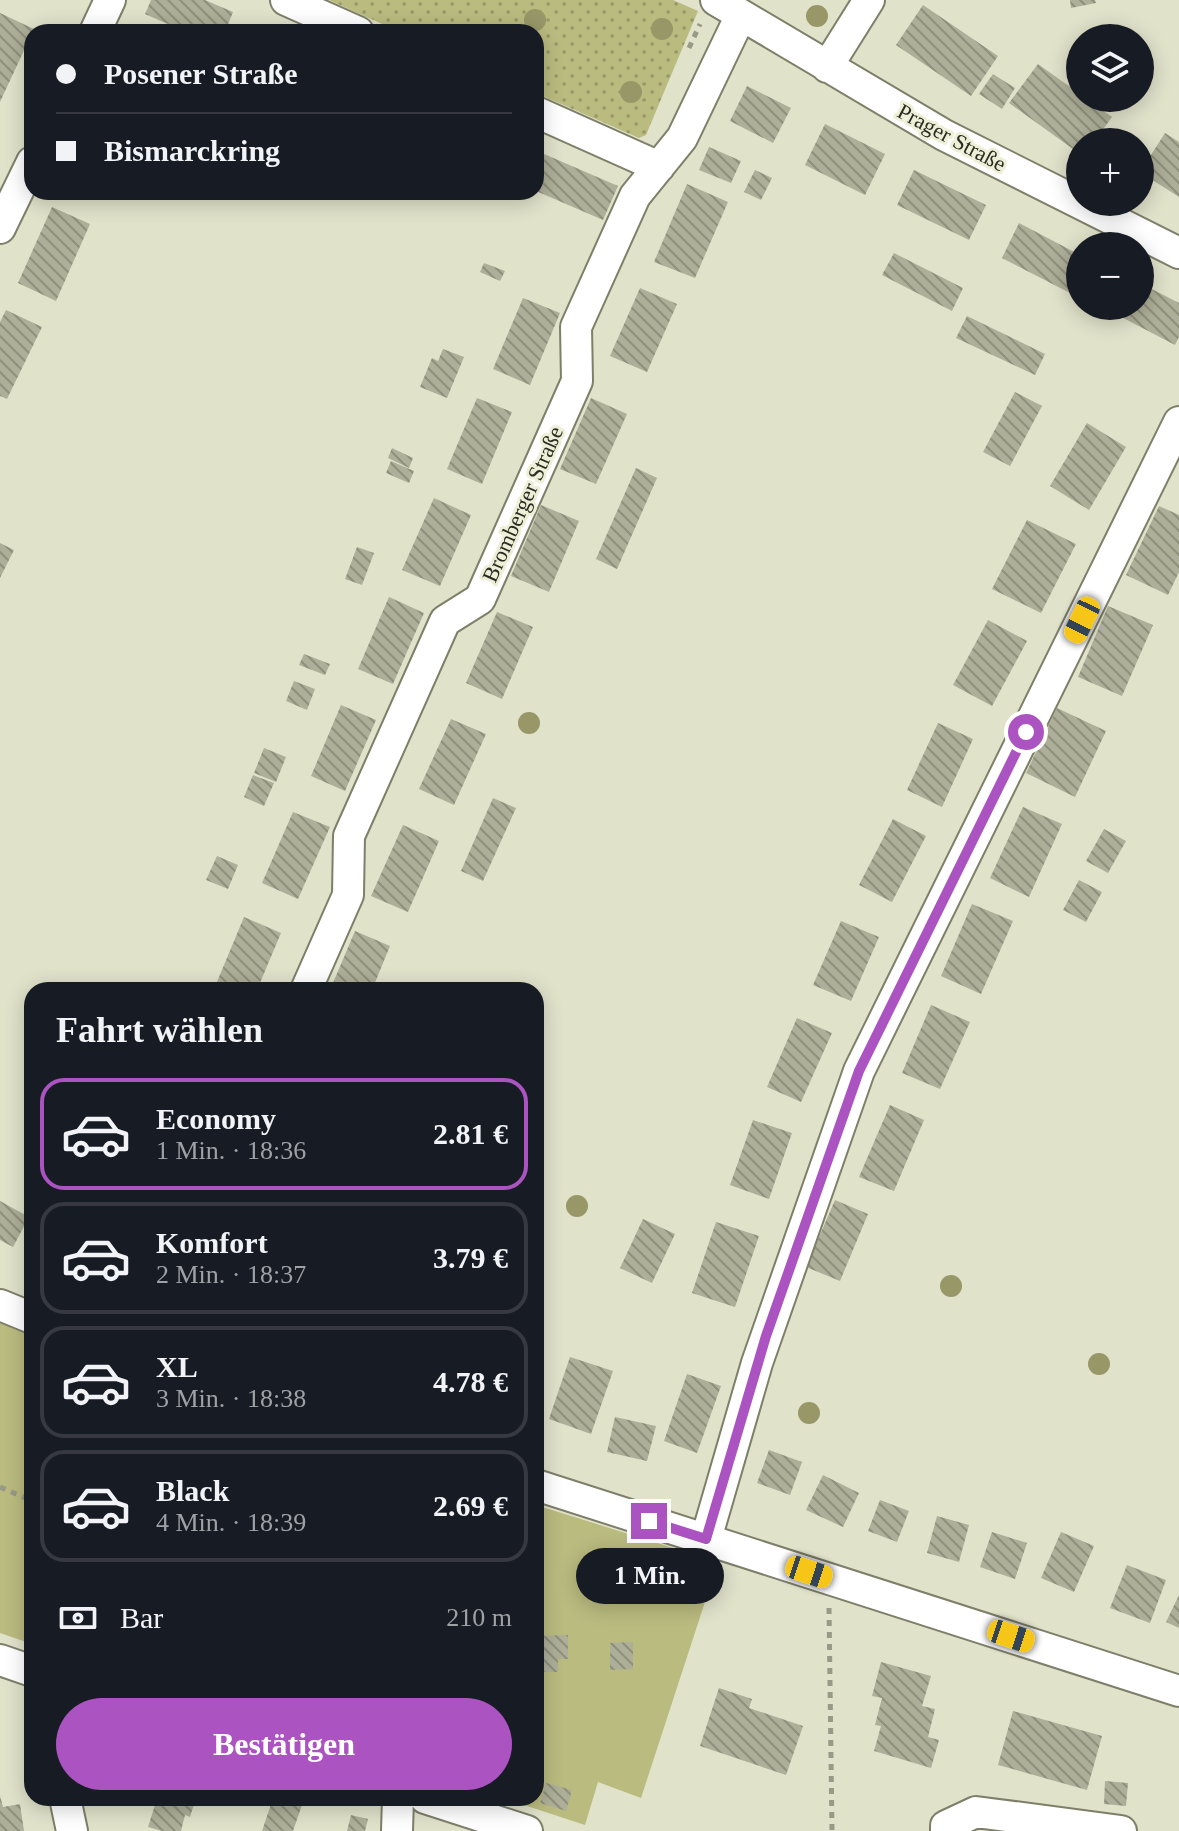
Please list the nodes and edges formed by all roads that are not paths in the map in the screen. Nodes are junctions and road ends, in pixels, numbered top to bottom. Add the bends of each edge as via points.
1 (110, 0) edge
2 (286, 0) edge
3 (869, 0) edge
4 (732, 6) edge
5 (99, 24) edge
6 (340, 24) edge
7 (827, 67) junction
8 (544, 116) edge
9 (659, 167) junction
10 (24, 178) edge
11 (0, 228) edge
12 (1179, 253) edge
13 (1179, 422) edge
14 (310, 982) edge
15 (0, 1305) edge
16 (24, 1315) edge
17 (544, 1488) edge
18 (706, 1539) junction
19 (0, 1660) edge
20 (24, 1668) edge
21 (1179, 1691) edge
22 (67, 1806) edge
23 (398, 1806) edge
24 (450, 1806) edge
25 (72, 1831) edge
26 (397, 1831) edge
27 (527, 1831) edge
28 (946, 1831) edge
29 (1121, 1831) edge

1 - 5 street
2 - 6 street
3 - 7 street
4 - 7 street, Prager Straße
4 - 9 street, Bromberger Straße via 682,138
7 - 12 street, Prager Straße via 944,135
8 - 9 street
9 - 14 street, Bromberger Straße via 635,196 576,327 577,381 480,599 445,621 349,836 348,895
10 - 11 street
13 - 18 street via 859,1071 762,1350
15 - 16 street
17 - 18 street
18 - 21 street
19 - 20 street
22 - 25 street
23 - 26 street
24 - 27 street
28 - 29 street via 946,1826 976,1812

